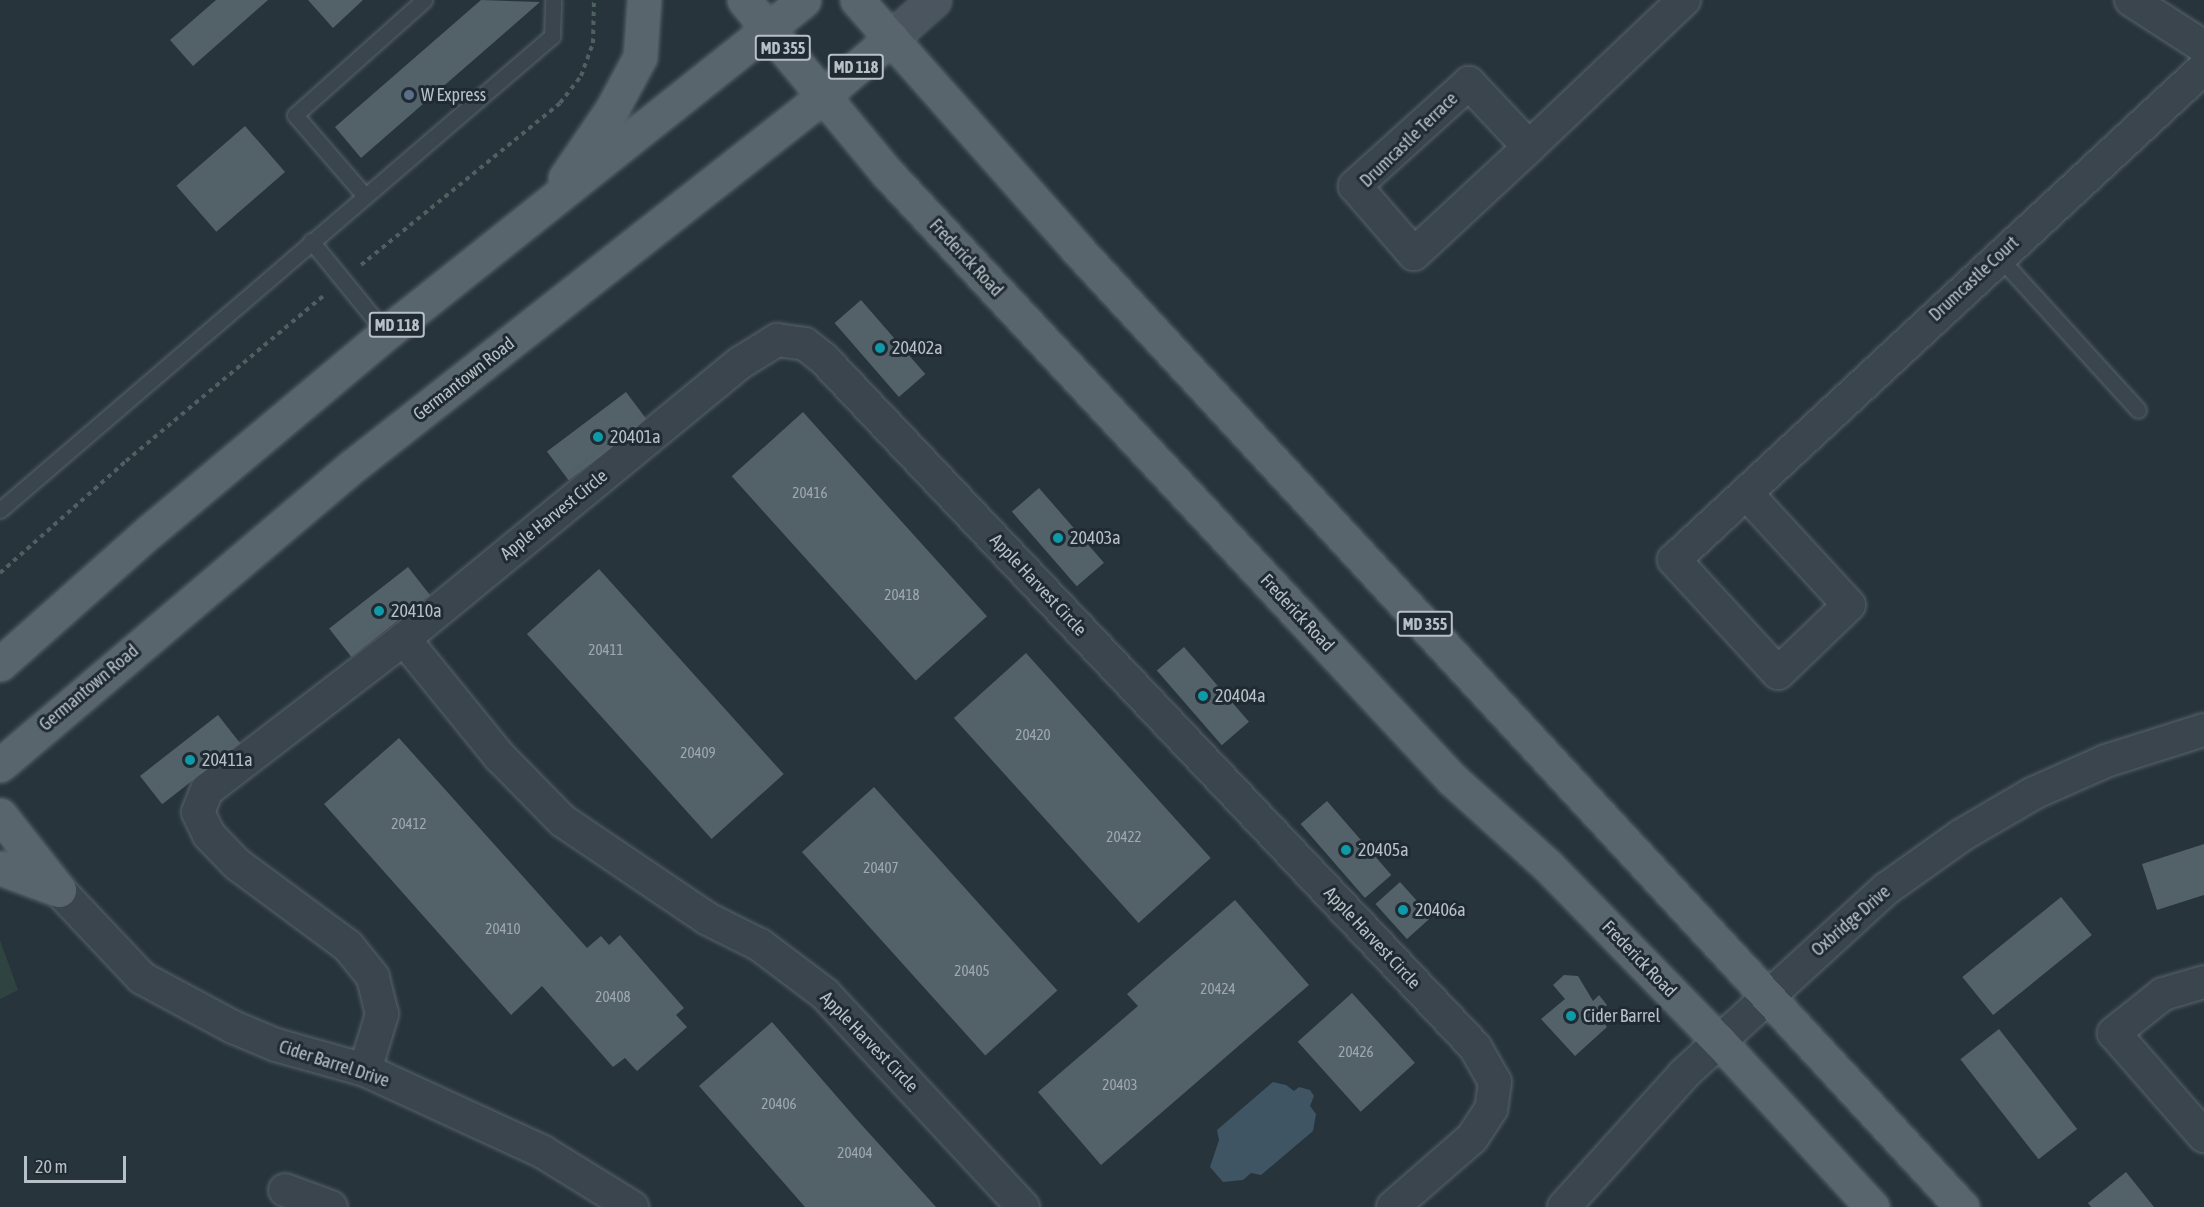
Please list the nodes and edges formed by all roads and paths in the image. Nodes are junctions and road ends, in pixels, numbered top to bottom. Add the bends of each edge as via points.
1 (424, 0) edge
2 (553, 0) edge
3 (594, 0) edge
4 (644, 0) edge
5 (744, 0) edge
6 (804, 0) edge
7 (857, 0) edge
8 (934, 0) edge
9 (1684, 0) edge
10 (2131, 0) edge
11 (767, 29) junction
12 (891, 38) junction
13 (2204, 47) edge
14 (2204, 68) edge
15 (822, 97) junction
16 (1528, 147) junction
17 (365, 196) junction
18 (547, 204) junction
19 (311, 242) junction
20 (1998, 256) junction
21 (342, 281) junction
22 (386, 333) junction
23 (2138, 410) dead end
24 (1746, 493) junction
25 (0, 510) edge
26 (0, 573) edge
27 (404, 639) junction
28 (0, 663) edge
29 (2204, 730) edge
30 (0, 765) edge
31 (0, 815) edge
32 (0, 868) edge
33 (59, 890) junction
34 (2204, 982) edge
35 (1768, 993) junction
36 (1719, 1041) junction
37 (365, 1070) junction
38 (2204, 1136) edge
39 (285, 1190) dead end
40 (331, 1207) edge
41 (632, 1207) edge
42 (1023, 1207) edge
43 (1393, 1207) edge
44 (1564, 1207) edge
45 (1872, 1207) edge
46 (1962, 1207) edge

1 - 17 lane via 295,115
2 - 17 lane via 552,36
3 - 21 path via 593,43 581,76 560,104
4 - 18 main road via 640,57 612,109
5 - 11 main road, Frederick Road / MD 355
6 - 11 main road, MD 118
7 - 12 main road, MD 355
8 - 12 street, Germantown Road
9 - 16 street, Drumcastle Terrace
10 - 13 street
11 - 15 main road, Frederick Road / MD 355
11 - 18 main road, MD 118
12 - 15 main road, Germantown Road / MD 118
12 - 35 main road, MD 355 via 1078,250
14 - 20 street, Drumcastle Court
15 - 30 main road, Germantown Road / MD 118 via 354,465
15 - 36 main road, Frederick Road / MD 355 via 906,193 1452,779 1547,865
16 - 16 street, Drumcastle Terrace via 1414,254 1355,186 1469,83
17 - 19 lane
18 - 22 main road, MD 118
19 - 21 lane
19 - 25 lane
20 - 23 lane
20 - 24 street, Drumcastle Court
21 - 22 lane
21 - 26 path via 126,461
22 - 28 main road, MD 118
24 - 24 street, Drumcastle Court via 1674,560 1778,673 1849,605
27 - 37 street, Apple Harvest Circle via 207,790 198,812 209,835 238,865 348,946 373,977 382,1014
27 - 42 street, Apple Harvest Circle via 500,757 563,822 708,920 760,945 825,994
27 - 43 street, Apple Harvest Circle via 740,363 777,340 805,344 824,359 1475,1047 1495,1082 1491,1109 1473,1138
29 - 35 street, Oxbridge Drive via 2106,761 2034,793 1962,835 1887,890
31 - 33 main road
32 - 33 main road
33 - 37 street, Cider Barrel Drive via 142,978 276,1045
34 - 38 street via 2163,994 2114,1033
35 - 36 street, Oxbridge Drive
35 - 46 main road, MD 355
36 - 44 street, Oxbridge Drive via 1613,1149
36 - 45 main road, Frederick Road / MD 355
37 - 41 street, Cider Barrel Drive via 543,1152
39 - 40 street

